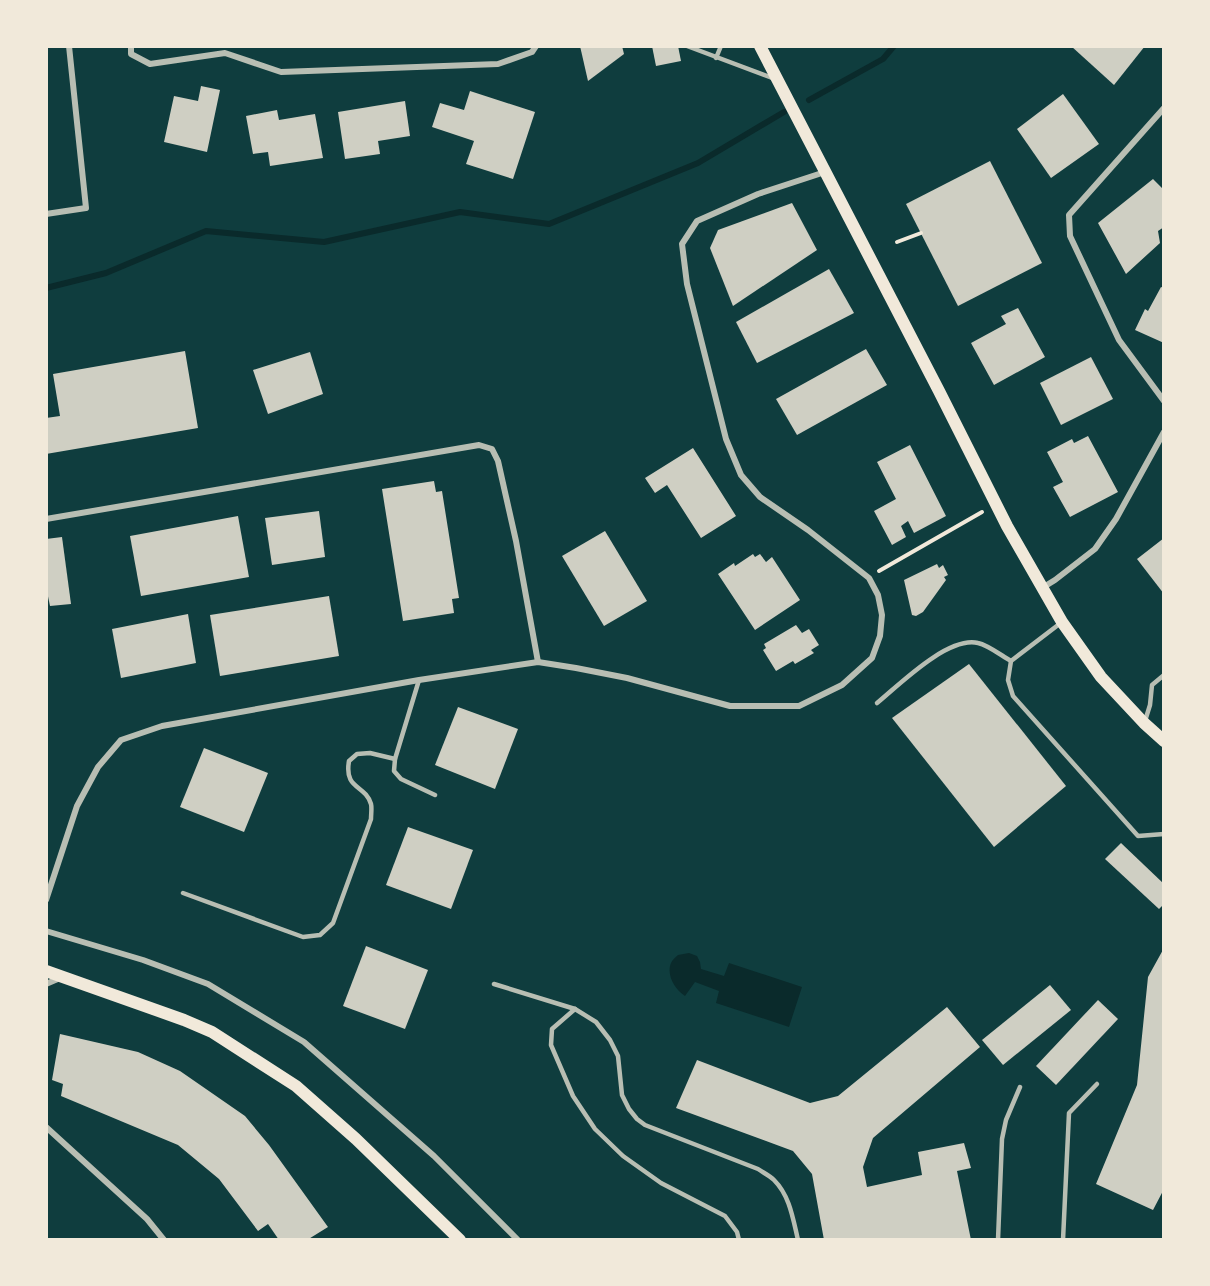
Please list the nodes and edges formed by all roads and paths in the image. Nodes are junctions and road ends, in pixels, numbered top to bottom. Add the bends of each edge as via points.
1 (69, 46) edge
2 (130, 46) edge
3 (536, 46) edge
4 (687, 46) edge
5 (721, 46) edge
6 (760, 46) edge
7 (716, 58) junction
8 (777, 80) junction
9 (1164, 108) edge
10 (825, 172) junction
11 (46, 214) edge
12 (921, 232) dead end
13 (897, 242) dead end
14 (1164, 401) edge
15 (1164, 432) edge
16 (986, 509) dead end
17 (46, 519) edge
18 (883, 569) dead end
19 (1042, 588) junction
20 (1062, 622) junction
21 (538, 662) junction
22 (1011, 662) junction
23 (1164, 675) edge
24 (419, 680) junction
25 (878, 702) dead end
26 (1144, 723) junction
27 (1164, 741) edge
28 (395, 759) junction
29 (435, 795) dead end
30 (1164, 834) edge
31 (183, 893) dead end
32 (46, 900) edge
33 (46, 931) edge
34 (46, 970) edge
35 (64, 977) junction
36 (46, 984) edge
37 (494, 984) dead end
38 (575, 1008) junction
39 (1097, 1084) dead end
40 (1020, 1087) dead end
41 (46, 1127) edge
42 (164, 1239) edge
43 (460, 1239) edge
44 (518, 1239) edge
45 (740, 1239) edge
46 (798, 1239) edge
47 (998, 1239) edge
48 (1063, 1239) edge

1 - 11 street via 86,208
2 - 3 street via 131,54 150,64 225,53 281,72 498,64 532,52
4 - 7 lane
5 - 7 lane
6 - 8 main road
7 - 8 lane
8 - 10 main road
9 - 14 street via 1069,215 1070,236 1119,340
10 - 19 main road via 1006,526
10 - 21 street via 758,194 697,221 682,244 687,284 726,439 741,476 760,497 869,578 882,615 872,658 842,685 798,706 730,706 627,678
12 - 13 path
15 - 19 street via 1095,549
16 - 18 path
17 - 21 street via 479,445 492,449 498,461
19 - 20 main road
20 - 22 lane
20 - 26 main road via 1101,677
21 - 24 street
22 - 25 lane via 979,643 963,643 935,655
22 - 30 lane via 1008,680 1013,696 1138,836
23 - 26 lane via 1152,685
24 - 28 lane
24 - 32 street via 162,726 120,740 98,767 77,806
26 - 27 main road
28 - 29 lane via 394,771 401,779
28 - 31 lane via 370,753 357,754 349,761 347,771 352,782 372,804 371,819 333,923 320,935 303,937
33 - 44 street via 208,984 304,1042 434,1156
34 - 35 main road
35 - 36 street
35 - 43 main road via 212,1032 296,1086
37 - 38 lane
38 - 45 lane via 552,1029 551,1045 573,1096 596,1129 623,1156 661,1183 725,1216
38 - 46 lane via 596,1022 610,1040 618,1056 622,1095 637,1119 758,1169 774,1180 790,1206
39 - 48 lane via 1069,1113
40 - 47 lane via 1002,1139
41 - 42 street

